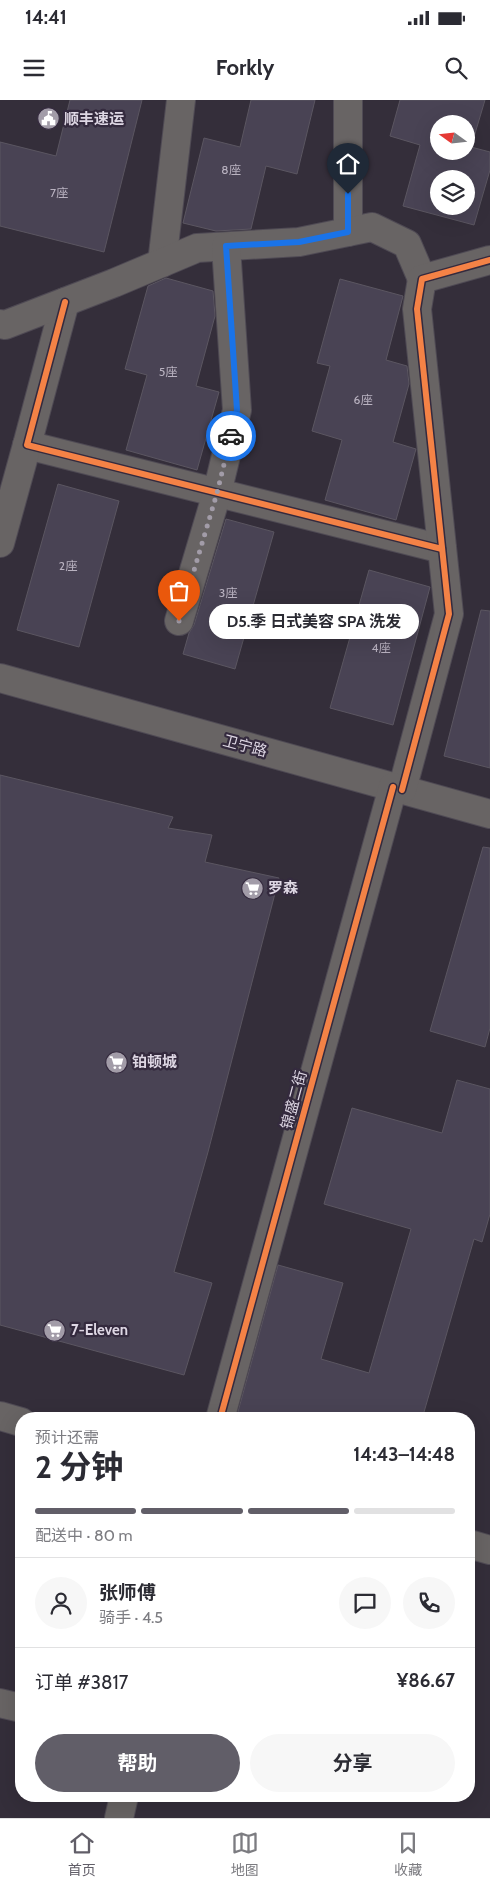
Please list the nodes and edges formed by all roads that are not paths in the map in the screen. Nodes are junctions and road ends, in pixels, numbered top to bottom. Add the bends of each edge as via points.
1 (181, 100) edge
2 (348, 100) edge
3 (348, 232) junction
4 (226, 246) junction
5 (490, 260) edge
6 (162, 263) junction
7 (422, 279) junction
8 (65, 302) junction
9 (0, 324) edge
10 (28, 445) junction
11 (217, 493) junction
12 (0, 543) edge
13 (442, 549) junction
14 (179, 621) dead end
15 (0, 678) edge
16 (398, 788) junction
17 (490, 814) edge
18 (222, 1412) edge
19 (0, 1416) edge
20 (15, 1420) edge
21 (475, 1546) edge
22 (490, 1550) edge
23 (0, 1703) edge
24 (15, 1707) edge
25 (123, 1802) edge
26 (119, 1818) edge

1 - 6 street
2 - 3 street
3 - 4 street via 299,242
3 - 7 street via 372,228 407,244
4 - 6 street via 197,248
4 - 11 street via 237,410
5 - 7 street
6 - 8 street
7 - 13 street, 锦盛二街 via 417,309
8 - 9 street via 5,325
8 - 10 street
10 - 11 street
10 - 12 street
11 - 13 street
11 - 14 street
13 - 16 street, 锦盛二街 via 449,614
15 - 16 street, 卫宁路
16 - 17 street, 卫宁路
16 - 18 street, 锦盛二街
19 - 20 street
21 - 22 street
23 - 24 street
25 - 26 street

